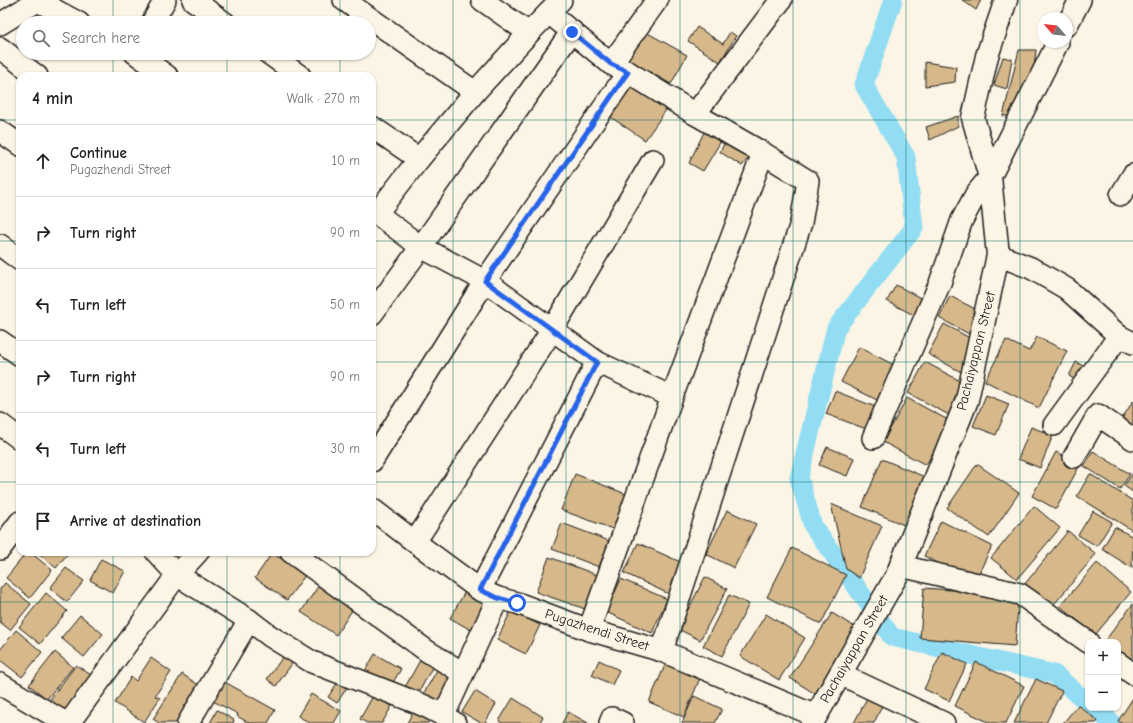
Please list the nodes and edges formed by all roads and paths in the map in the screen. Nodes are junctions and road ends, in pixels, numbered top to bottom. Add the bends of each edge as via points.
1 (39, 0) edge
2 (165, 0) edge
3 (192, 0) edge
4 (344, 0) edge
5 (482, 0) edge
6 (657, 0) edge
7 (782, 0) edge
8 (1006, 0) edge
9 (1080, 0) edge
10 (555, 6) edge
11 (1073, 13) edge
12 (67, 16) edge
13 (156, 16) edge
14 (215, 16) edge
15 (367, 16) edge
16 (376, 22) edge
17 (0, 24) edge
18 (572, 32) junction
19 (529, 33) junction
20 (0, 48) edge
21 (1055, 48) edge
22 (145, 60) edge
23 (278, 60) edge
24 (620, 68) junction
25 (32, 72) edge
26 (161, 72) edge
27 (294, 72) edge
28 (475, 92) junction
29 (695, 114) junction
30 (376, 130) edge
31 (0, 131) edge
32 (16, 142) edge
33 (763, 153) junction
34 (418, 159) junction
35 (653, 160) dead end
36 (1133, 175) edge
37 (990, 177) junction
38 (1121, 195) dead end
39 (376, 209) edge
40 (376, 213) edge
41 (0, 245) edge
42 (421, 247) junction
43 (998, 255) junction
44 (16, 257) edge
45 (485, 281) junction
46 (376, 309) edge
47 (552, 330) junction
48 (1126, 339) edge
49 (0, 341) edge
50 (16, 353) edge
51 (597, 362) junction
52 (672, 397) junction
53 (0, 424) edge
54 (1054, 425) dead end
55 (16, 435) edge
56 (873, 438) dead end
57 (1133, 439) edge
58 (376, 455) edge
59 (1074, 457) dead end
60 (376, 512) edge
61 (11, 524) edge
62 (415, 542) junction
63 (0, 549) edge
64 (160, 556) edge
65 (194, 556) edge
66 (296, 556) edge
67 (899, 571) junction
68 (177, 575) junction
69 (489, 594) junction
70 (249, 620) junction
71 (589, 630) junction
72 (1085, 640) edge
73 (662, 651) junction
74 (1121, 665) edge
75 (844, 667) junction
76 (463, 673) junction
77 (1133, 674) edge
78 (0, 684) edge
79 (450, 719) edge
80 (814, 720) edge
81 (66, 723) edge
82 (69, 723) edge
83 (188, 723) edge
84 (610, 723) edge
85 (623, 723) edge
86 (944, 723) edge

1 - 12 street
1 - 17 street
2 - 13 street
3 - 14 street
4 - 15 street
5 - 19 street
6 - 24 street
7 - 29 street
8 - 37 main road, Pachaiyappan Street via 987,56 972,118
9 - 11 street
10 - 18 street
10 - 19 street
16 - 28 street
18 - 24 street
18 - 42 street
19 - 28 street
20 - 25 street
21 - 37 street
22 - 26 street
23 - 27 street
24 - 29 street
24 - 45 street
28 - 34 street
29 - 33 street
30 - 34 street
31 - 32 street
33 - 52 street
33 - 73 street via 808,181 801,223
34 - 39 street
35 - 47 street
36 - 38 street
37 - 43 main road, Pachaiyappan Street
37 - 56 street via 976,194 962,220 940,283
40 - 42 street
41 - 44 street
42 - 45 street
42 - 46 street
43 - 48 street via 1032,268 1067,289
43 - 67 main road, Pachaiyappan Street via 967,400
45 - 47 street
45 - 58 street
47 - 51 street
47 - 62 street
48 - 54 street
49 - 50 street
51 - 52 street
51 - 69 street
52 - 71 street
53 - 55 street
57 - 59 street via 1098,415
60 - 62 street, Pugazhendi Street
61 - 63 street
62 - 69 street, Pugazhendi Street
64 - 68 street
65 - 68 street
66 - 76 street via 427,651
67 - 72 street via 1020,594
67 - 75 main road, Pachaiyappan Street
68 - 70 street
68 - 82 street
69 - 71 street, Pugazhendi Street
69 - 76 street
70 - 79 street via 312,662 423,704
70 - 83 street
71 - 73 street, Pugazhendi Street
73 - 80 street, Pugazhendi Street
74 - 77 street
75 - 80 main road, Pachaiyappan Street
75 - 86 street
76 - 79 street
78 - 81 street
84 - 85 street via 612,718

